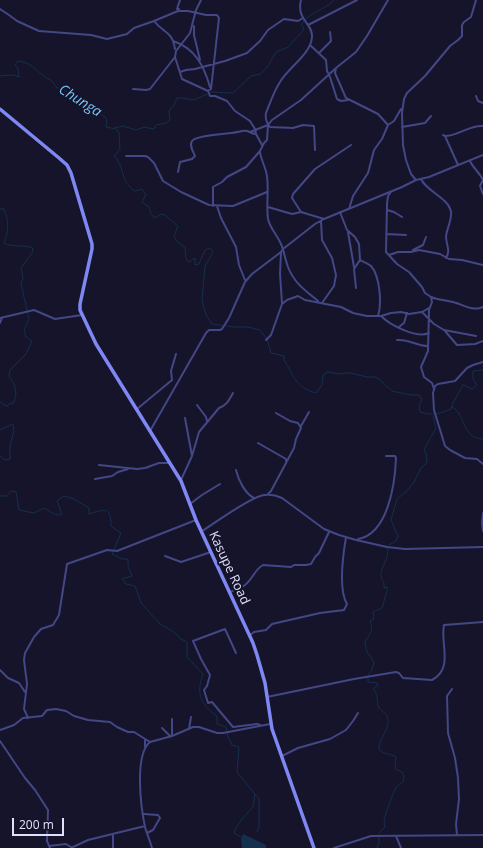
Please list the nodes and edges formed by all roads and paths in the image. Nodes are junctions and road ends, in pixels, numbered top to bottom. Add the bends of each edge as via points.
1 (180, 0) edge
2 (201, 0) edge
3 (301, 0) edge
4 (357, 0) edge
5 (388, 0) edge
6 (476, 0) edge
7 (0, 10) edge
8 (180, 10) junction
9 (195, 13) junction
10 (303, 18) junction
11 (194, 20) junction
12 (154, 21) junction
13 (308, 25) junction
14 (330, 32) dead end
15 (173, 41) junction
16 (181, 44) junction
17 (310, 44) junction
18 (176, 51) junction
19 (318, 53) junction
20 (175, 57) junction
21 (200, 61) junction
22 (212, 65) junction
23 (203, 67) junction
24 (336, 68) junction
25 (180, 72) junction
26 (329, 75) junction
27 (133, 89) dead end
28 (211, 89) junction
29 (208, 91) junction
30 (476, 96) dead end
31 (349, 100) junction
32 (483, 103) edge
33 (402, 108) junction
34 (0, 109) edge
35 (431, 116) dead end
36 (268, 125) junction
37 (388, 125) junction
38 (483, 126) edge
39 (402, 127) junction
40 (255, 130) junction
41 (250, 132) junction
42 (256, 134) junction
43 (351, 145) dead end
44 (262, 146) junction
45 (314, 150) dead end
46 (260, 152) junction
47 (483, 155) edge
48 (126, 156) dead end
49 (470, 160) junction
50 (458, 165) junction
51 (178, 172) dead end
52 (421, 179) junction
53 (416, 180) junction
54 (483, 180) edge
55 (267, 192) junction
56 (391, 192) junction
57 (483, 194) edge
58 (213, 206) junction
59 (217, 206) junction
60 (268, 208) junction
61 (349, 208) junction
62 (386, 210) junction
63 (301, 212) junction
64 (340, 212) junction
65 (402, 216) dead end
66 (324, 219) junction
67 (321, 221) junction
68 (348, 231) junction
69 (388, 234) junction
70 (406, 235) dead end
71 (426, 237) dead end
72 (283, 249) junction
73 (281, 252) junction
74 (411, 252) junction
75 (389, 255) junction
76 (446, 258) junction
77 (360, 260) junction
78 (483, 265) edge
79 (355, 268) junction
80 (245, 282) junction
81 (356, 288) dead end
82 (431, 297) junction
83 (320, 303) junction
84 (282, 304) junction
85 (430, 307) junction
86 (483, 307) edge
87 (422, 312) junction
88 (407, 313) junction
89 (82, 315) junction
90 (380, 316) junction
91 (1, 318) edge
92 (430, 320) junction
93 (0, 323) edge
94 (399, 327) junction
95 (444, 330) junction
96 (429, 333) junction
97 (476, 336) dead end
98 (267, 339) dead end
99 (397, 340) dead end
100 (483, 341) edge
101 (428, 346) junction
102 (176, 354) dead end
103 (483, 362) edge
104 (434, 389) junction
105 (233, 393) dead end
106 (197, 405) dead end
107 (137, 409) junction
108 (276, 412) dead end
109 (309, 412) dead end
110 (185, 418) dead end
111 (207, 421) junction
112 (301, 426) junction
113 (150, 430) junction
114 (258, 443) dead end
115 (192, 456) junction
116 (386, 456) dead end
117 (169, 463) junction
118 (286, 463) junction
119 (483, 464) edge
120 (99, 465) dead end
121 (132, 469) junction
122 (236, 470) dead end
123 (95, 479) dead end
124 (181, 481) junction
125 (220, 484) dead end
126 (267, 495) junction
127 (255, 498) junction
128 (190, 504) junction
129 (483, 513) edge
130 (196, 520) junction
131 (202, 531) junction
132 (483, 531) edge
133 (329, 532) junction
134 (346, 537) junction
135 (356, 540) junction
136 (483, 547) edge
137 (212, 552) junction
138 (165, 556) dead end
139 (230, 592) junction
140 (483, 622) edge
141 (250, 637) junction
142 (236, 653) dead end
143 (0, 670) edge
144 (452, 690) dead end
145 (26, 693) junction
146 (267, 697) junction
147 (358, 713) dead end
148 (191, 716) dead end
149 (28, 718) junction
150 (172, 719) dead end
151 (270, 724) junction
152 (262, 725) junction
153 (162, 728) dead end
154 (0, 730) edge
155 (189, 730) junction
156 (171, 736) junction
157 (144, 739) junction
158 (0, 741) edge
159 (150, 742) junction
160 (145, 746) junction
161 (282, 756) junction
162 (144, 814) junction
163 (145, 826) junction
164 (147, 833) junction
165 (113, 834) junction
166 (457, 835) junction
167 (483, 835) edge
168 (396, 836) junction
169 (49, 847) edge
170 (71, 848) edge
171 (113, 848) edge
172 (152, 848) edge
173 (314, 848) edge
174 (334, 848) edge
175 (401, 848) edge

1 - 8 street via 177,9
2 - 9 street
3 - 10 street via 300,11
4 - 13 street
5 - 24 street via 356,52
6 - 33 street via 471,17 462,25 462,36 407,93
7 - 12 street via 38,31 91,35 107,39 127,34 134,28
8 - 9 street
8 - 12 street
9 - 11 street
9 - 22 street via 219,17
10 - 13 street
10 - 22 street via 298,21 284,19 268,30 247,53
11 - 16 street via 190,33
11 - 21 street via 194,34
12 - 15 street via 170,34
13 - 17 street via 312,33
14 - 19 street via 331,42
15 - 16 street
15 - 18 street
16 - 18 street
16 - 21 street
17 - 19 street
17 - 36 street via 278,84 266,113
18 - 20 street
19 - 26 street via 326,60
20 - 25 street
20 - 27 street via 150,89
21 - 23 street
22 - 23 street
22 - 28 street
23 - 25 street
23 - 28 street
24 - 26 street
24 - 31 street via 335,73 344,96
25 - 29 street via 184,80
26 - 31 street via 337,99
26 - 36 street via 302,100
28 - 29 street
29 - 40 street via 209,95 229,103 235,111 251,122
30 - 32 street via 478,101
31 - 37 street via 378,114
33 - 37 street via 394,121
33 - 39 street
34 - 89 street via 67,165 71,173 92,244 80,308
35 - 39 street via 425,123
36 - 40 street
36 - 44 street via 267,140
36 - 45 street via 293,128 303,125 314,126
37 - 61 street via 373,151 368,173 353,196
38 - 50 street via 444,136
39 - 53 street via 406,160 412,177
40 - 41 street
40 - 42 street
41 - 42 street
41 - 51 street via 217,134 193,139 190,146 195,156 180,162
42 - 44 street
43 - 63 street via 315,169 293,194 292,198
44 - 46 street
46 - 55 street via 267,175
46 - 58 street via 246,167 226,177 214,187
47 - 49 street
48 - 58 street via 148,157 163,181
49 - 50 street
49 - 54 street
50 - 52 street
52 - 53 street
52 - 76 street via 450,209 446,239 449,253
53 - 56 street
54 - 57 street via 480,186
55 - 59 street via 233,206
55 - 60 street
56 - 61 street
56 - 62 street
58 - 59 street
59 - 80 street via 236,247
60 - 63 street via 292,214
60 - 72 street via 268,220
61 - 64 street
62 - 65 street
62 - 69 street
63 - 66 street
64 - 66 street
64 - 68 street
66 - 67 street
67 - 72 street
67 - 83 street via 322,240 332,258 336,274 334,286
68 - 77 street via 358,242
68 - 79 street
69 - 70 street
69 - 75 street via 386,252
71 - 74 street via 423,245
72 - 73 street
72 - 83 street via 288,268 296,283
73 - 80 street
73 - 84 street
74 - 75 street
74 - 76 street via 419,250 440,254
75 - 82 street via 409,272
76 - 78 street
77 - 79 street
77 - 90 street via 372,267 377,279
79 - 81 street
80 - 113 street via 225,323 220,330 209,330 206,333
82 - 85 street
82 - 86 street via 474,309
83 - 84 street via 298,296
83 - 90 street via 341,307 356,314
84 - 98 street via 271,335
85 - 87 street
85 - 92 street
87 - 88 street
87 - 92 street
88 - 90 street via 394,312
88 - 94 street via 404,323
89 - 91 street via 55,319 37,310
89 - 107 street, Kasupe Road via 96,344
90 - 94 street
91 - 93 street
92 - 95 street
92 - 96 street
94 - 96 street via 416,334
95 - 97 street
95 - 100 street via 457,345
96 - 101 street
99 - 101 street
101 - 104 street via 421,367 424,377 432,383
102 - 107 street via 171,371 172,380
103 - 104 street via 467,368 455,381 443,382
104 - 119 street via 434,410 445,446 465,458 477,459
105 - 111 street via 228,402
106 - 111 street
107 - 113 street, Kasupe Road
108 - 112 street
109 - 112 street
110 - 115 street
111 - 115 street via 199,432
112 - 118 street
113 - 117 street, Kasupe Road
114 - 118 street via 286,459
115 - 124 street
116 - 135 street via 394,455 396,458 394,479 385,515 372,534
117 - 121 street
117 - 124 street, Kasupe Road
118 - 126 street
120 - 121 street
121 - 123 street
122 - 127 street via 249,495
124 - 128 street, Kasupe Road
125 - 128 street
126 - 127 street
126 - 133 street via 282,498
127 - 131 street
128 - 130 street, Kasupe Road
129 - 132 street
130 - 131 street, Kasupe Road
130 - 145 street via 117,551 107,550 67,564 58,617 53,625 41,629 25,652
131 - 137 street, Kasupe Road
133 - 134 street
133 - 139 street via 311,564 289,567 263,566 244,586
134 - 135 street
134 - 141 street via 343,577 344,599 347,604 344,610 272,624 266,630 253,633
135 - 136 street via 405,549
137 - 138 street via 181,562
137 - 139 street, Kasupe Road
139 - 141 street, Kasupe Road
140 - 146 street via 444,626 444,666 439,675 432,680 403,678 396,672 354,678
141 - 146 street, Kasupe Road
142 - 152 street via 225,629 193,641 210,675 204,690 208,703 212,702 233,726
143 - 145 street via 18,683
144 - 166 street via 447,696 448,730 458,774
145 - 149 street via 24,709
146 - 151 street, Kasupe Road
147 - 161 street via 346,730 330,739 298,748
148 - 155 street
149 - 154 street
149 - 157 street via 42,716 47,710 60,709 88,720 110,722
150 - 156 street
151 - 152 street
151 - 161 street, Kasupe Road
152 - 155 street via 223,732 197,727
153 - 156 street
155 - 156 street
156 - 159 street
157 - 159 street
157 - 160 street
158 - 169 street via 48,810
159 - 160 street
160 - 162 street via 140,772
161 - 173 street, Kasupe Road
162 - 163 street
162 - 164 street via 158,815 160,818
163 - 164 street
163 - 165 street
164 - 172 street
165 - 170 street via 88,840
165 - 171 street
166 - 167 street
166 - 168 street
168 - 174 street via 368,836
168 - 175 street
169 - 170 street via 66,844

